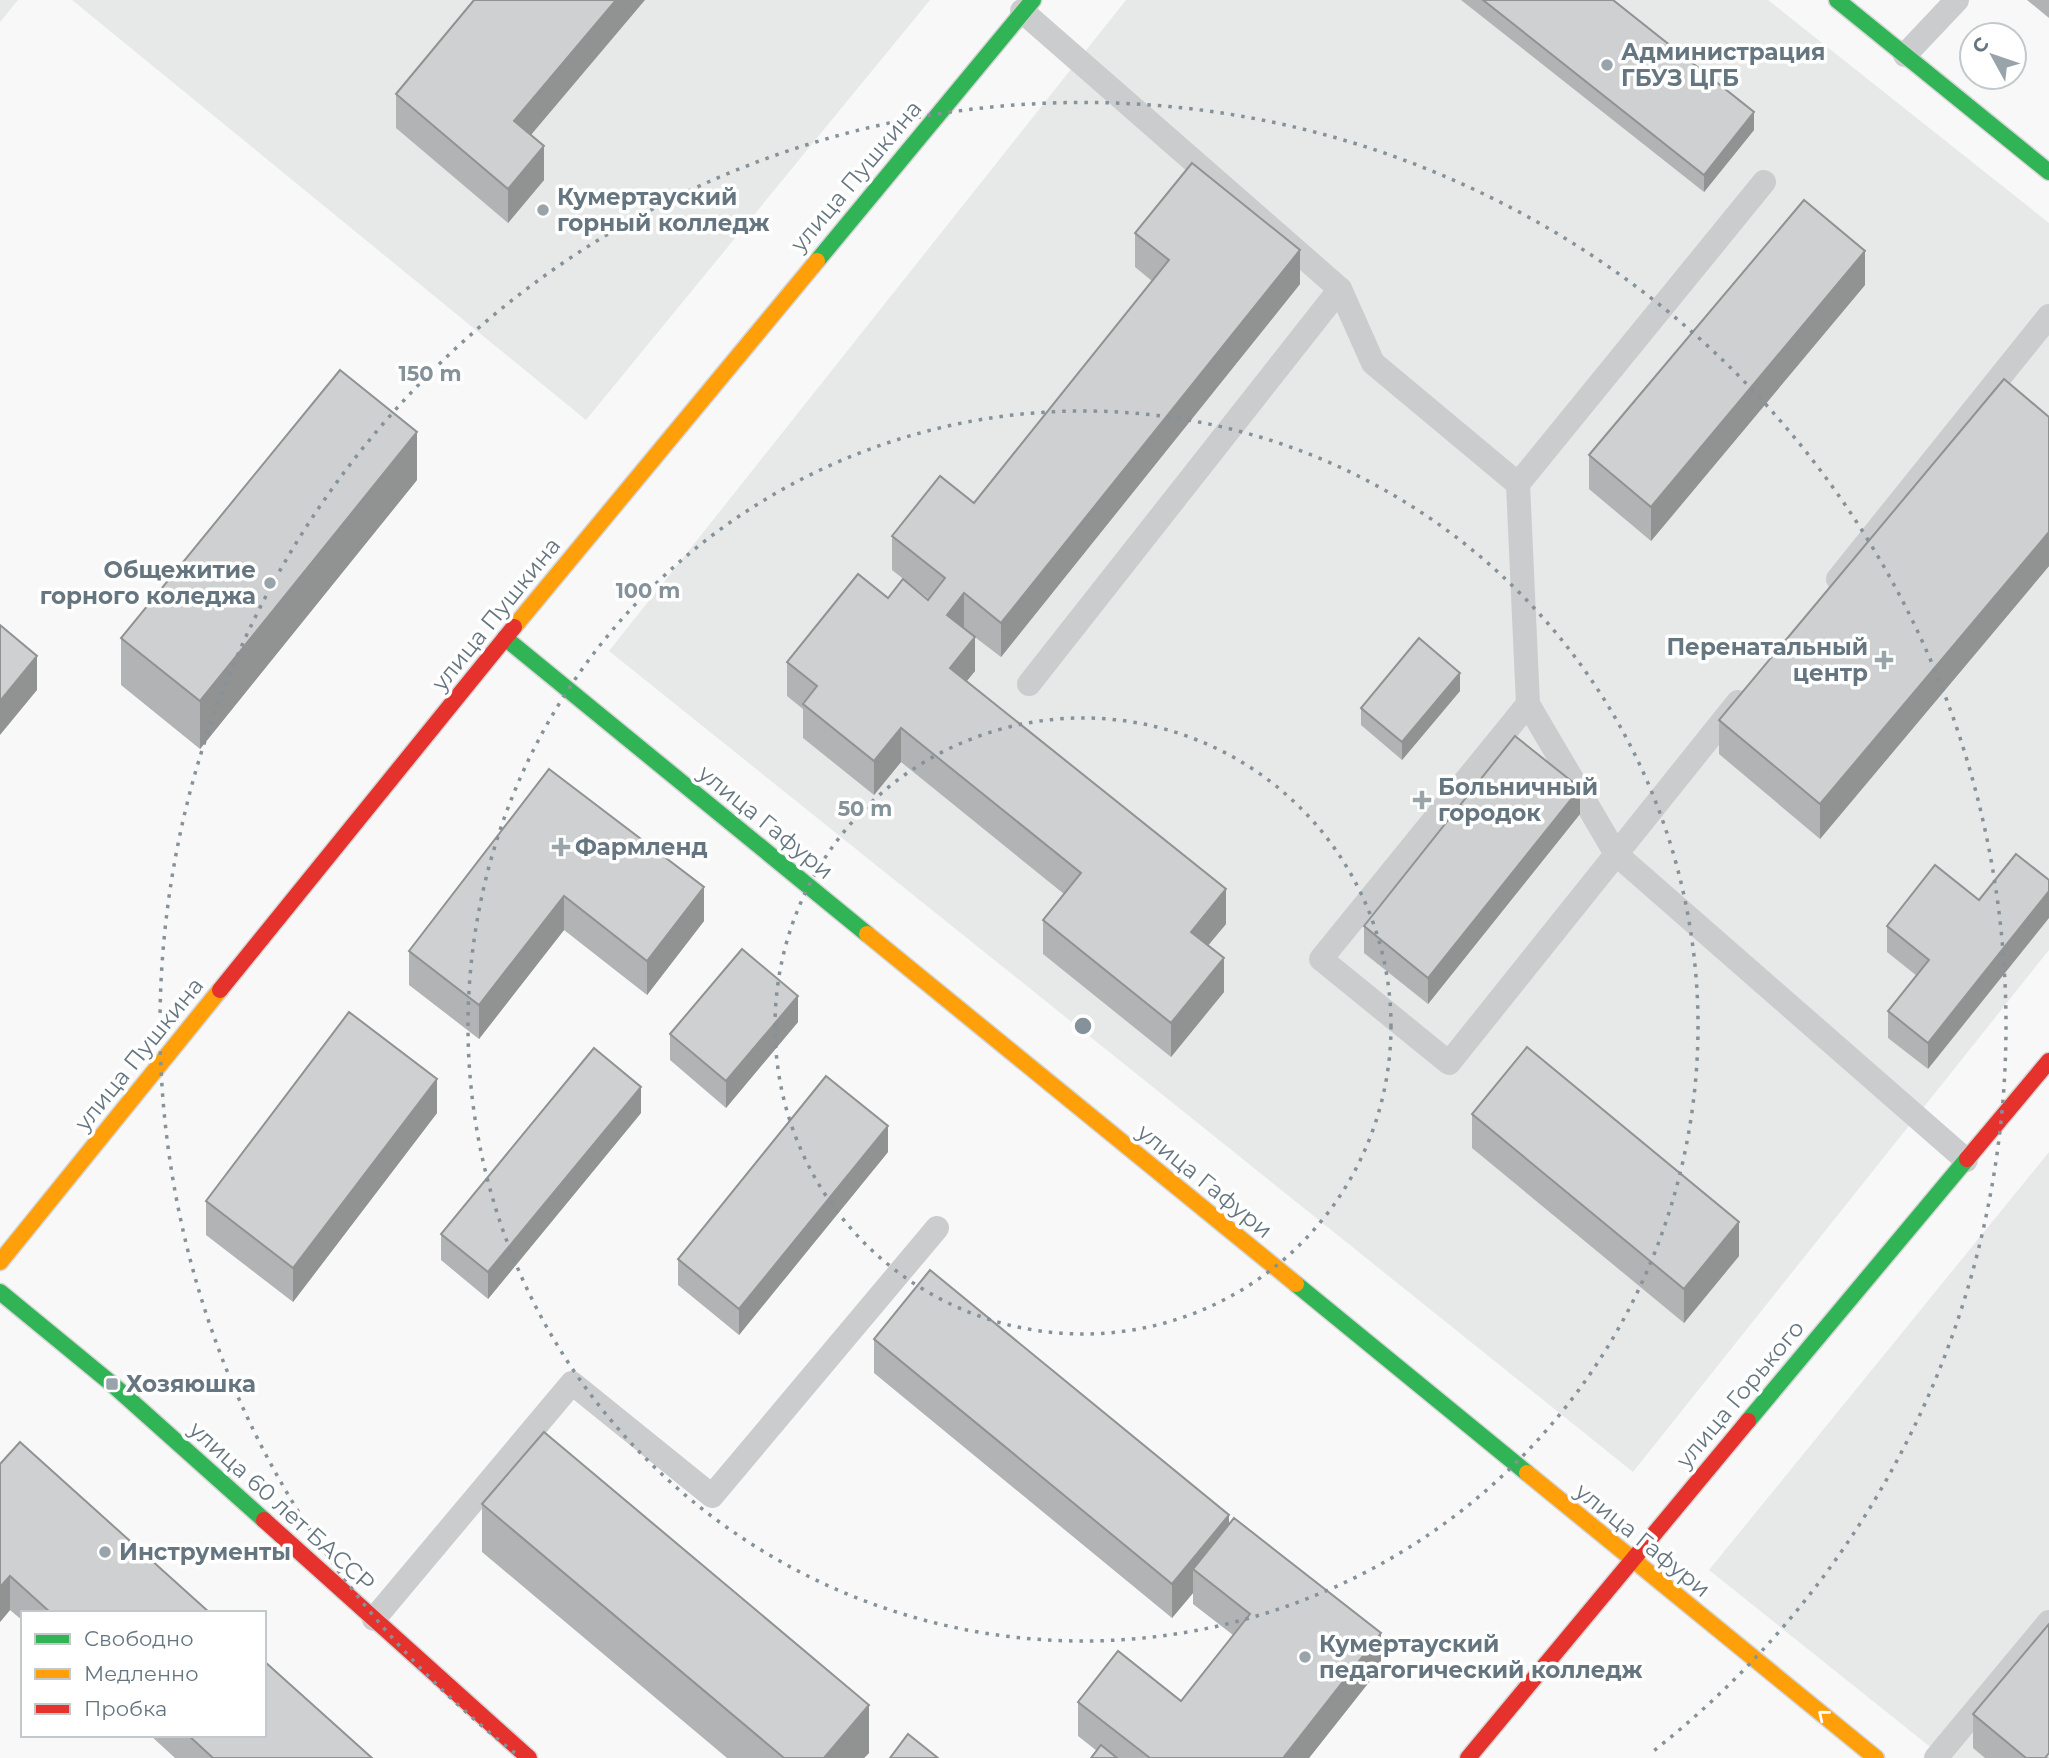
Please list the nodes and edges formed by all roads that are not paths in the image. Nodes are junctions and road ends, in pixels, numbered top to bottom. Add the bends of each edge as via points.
1 (1837, 0) edge
2 (1957, 0) edge
3 (1028, 5) edge
4 (1905, 55) junction
5 (2049, 172) edge
6 (1764, 182) dead end
7 (1340, 289) junction
8 (2049, 316) edge
9 (1518, 484) junction
10 (1824, 596) edge
11 (505, 638) junction
12 (1755, 682) edge
13 (1029, 684) dead end
14 (1528, 704) junction
15 (1616, 854) junction
16 (2049, 1062) edge
17 (1966, 1160) junction
18 (937, 1228) dead end
19 (0, 1262) edge
20 (0, 1292) edge
21 (1631, 1560) junction
22 (374, 1619) junction
23 (2049, 1622) edge
24 (529, 1758) edge
25 (1468, 1758) edge
26 (1876, 1758) edge
27 (1936, 1758) edge

1 - 4 street
2 - 4 lane
3 - 7 lane
3 - 11 street, улица Пушкина
4 - 5 street
6 - 9 lane
7 - 9 lane via 1373,363
7 - 13 lane
8 - 10 lane
9 - 14 lane
11 - 19 street, улица Пушкина
11 - 21 street, улица Гафури
12 - 15 lane
14 - 15 lane
14 - 15 lane via 1321,959 1449,1063
15 - 17 lane
16 - 17 street, улица Горького
17 - 21 street, улица Горького
18 - 22 lane via 712,1496 572,1382
20 - 22 street, улица 60 лет БАССР via 112,1384
21 - 25 street, улица Горького
26 -> 21 street, улица Гафури
22 - 24 street, улица 60 лет БАССР
23 - 27 lane

